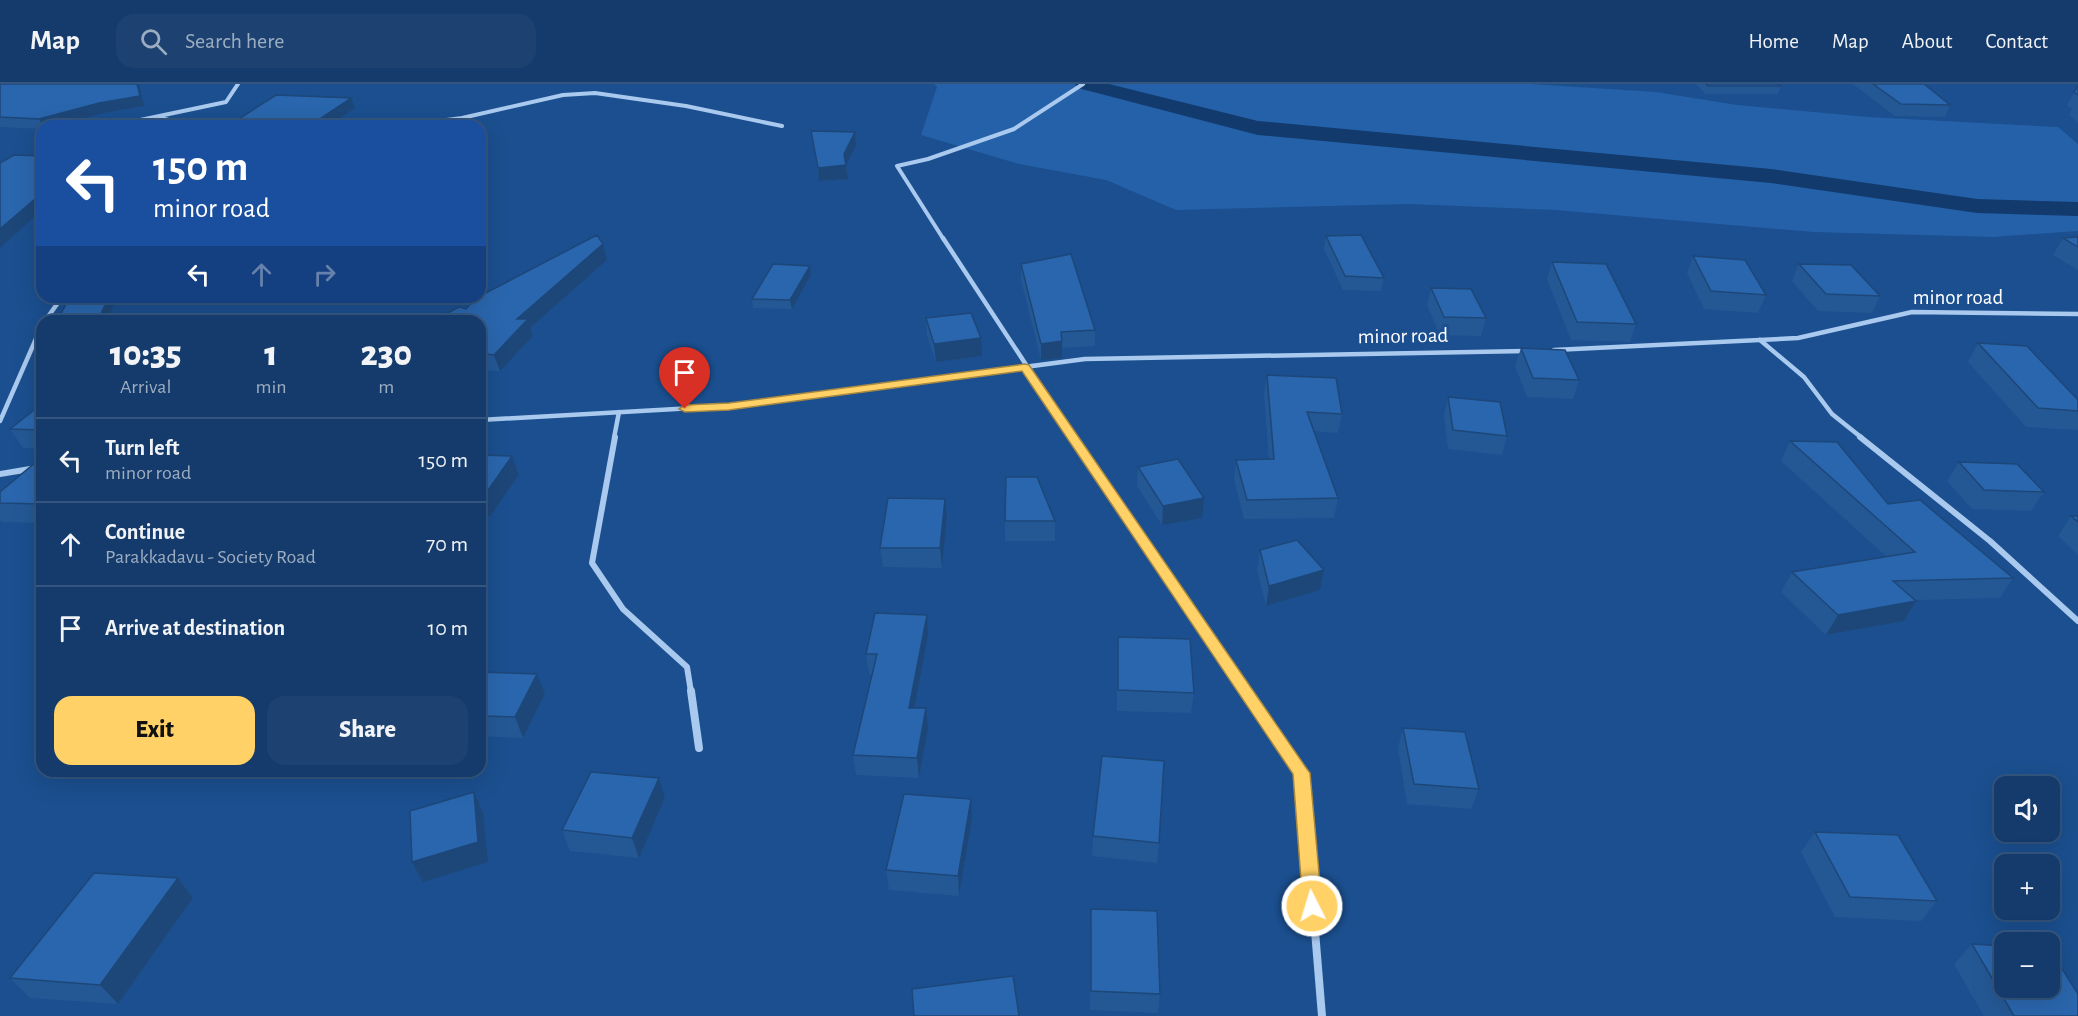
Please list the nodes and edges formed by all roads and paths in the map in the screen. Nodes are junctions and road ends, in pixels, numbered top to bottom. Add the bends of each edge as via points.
1 (238, 84) edge
2 (1081, 85) edge
3 (159, 117) junction
4 (142, 120) edge
5 (170, 120) edge
6 (446, 120) edge
7 (782, 126) dead end
8 (2078, 314) edge
9 (36, 340) edge
10 (1760, 340) junction
11 (1553, 350) edge
12 (1529, 351) edge
13 (1025, 367) junction
14 (619, 412) junction
15 (486, 420) edge
16 (0, 421) edge
17 (36, 468) edge
18 (0, 474) edge
19 (2078, 621) edge
20 (699, 748) dead end
21 (1322, 1016) edge

1 - 3 street via 226,102
2 - 13 street via 1014,129 897,166
3 - 4 street
3 - 5 street
6 - 7 street via 563,95 595,93 686,106
8 - 10 street, minor road via 1912,312 1798,338
9 - 16 street
10 - 11 street, minor road
10 - 19 street via 1804,377 1832,414 1990,541
12 - 13 street, minor road via 1085,359
13 - 14 street, minor road via 729,406
13 - 21 street via 1302,773
14 - 15 street, minor road
14 - 20 street via 592,563 623,609 687,667
17 - 18 street

